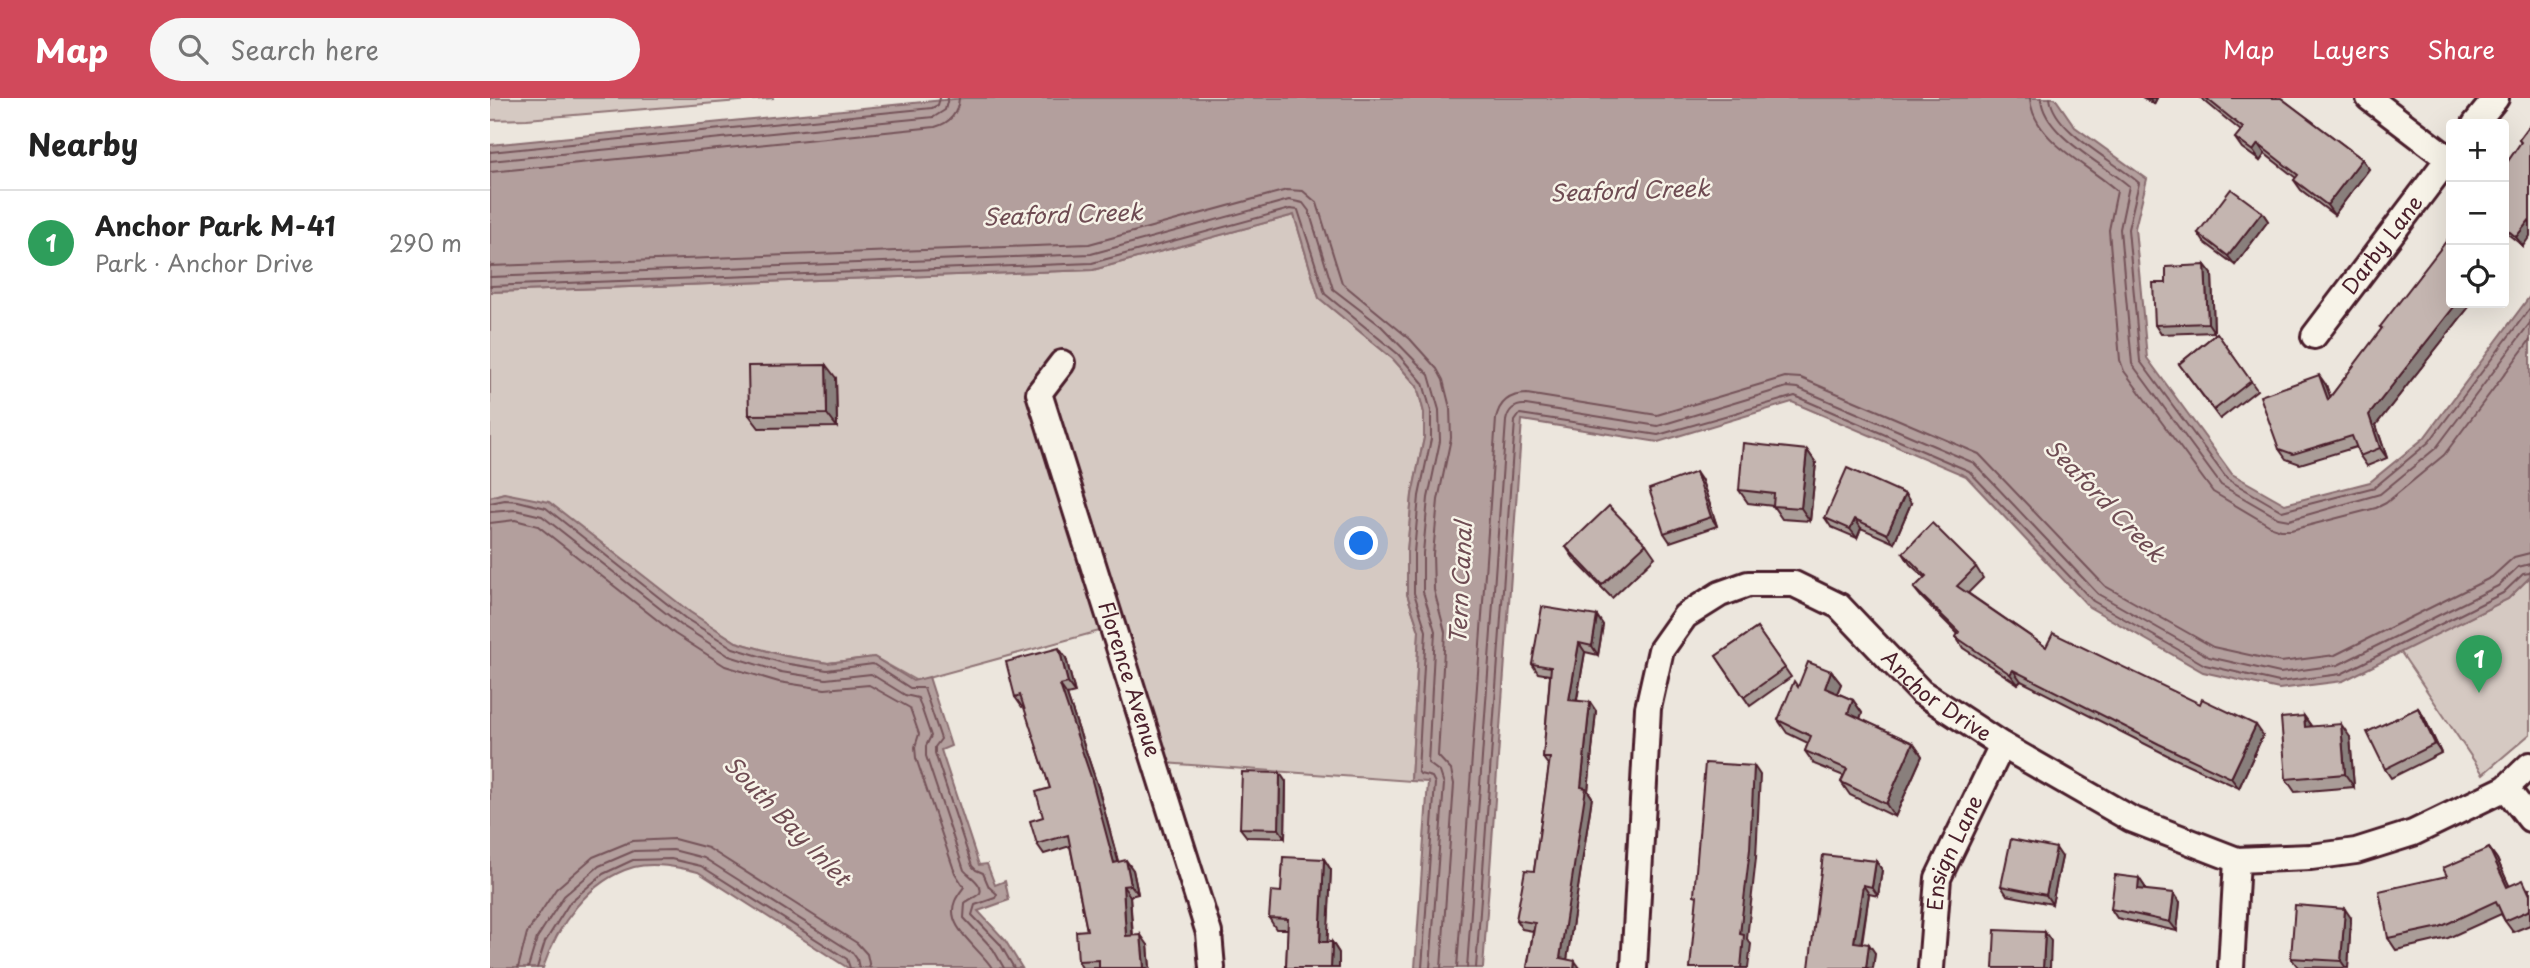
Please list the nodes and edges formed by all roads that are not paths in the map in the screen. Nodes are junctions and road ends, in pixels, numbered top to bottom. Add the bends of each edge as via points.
1 (2369, 98) edge
2 (2496, 98) edge
3 (2479, 119) edge
4 (2446, 154) edge
5 (2446, 162) edge
6 (2314, 336) dead end
7 (1062, 363) dead end
8 (2002, 745) junction
9 (2530, 765) edge
10 (2506, 788) junction
11 (2530, 819) edge
12 (2237, 860) junction
13 (1212, 968) edge
14 (1634, 968) edge
15 (1931, 968) edge
16 (2231, 968) edge

1 - 4 street
2 - 3 street
5 - 6 street, Darby Lane
7 - 13 street, Florence Avenue via 1039,393 1209,933
8 - 12 street, Anchor Drive via 2131,819
8 - 14 street, Anchor Drive via 1921,692 1839,606 1794,584 1748,584 1720,593 1685,616 1661,650 1648,708
8 - 15 street, Ensign Lane via 1938,878
9 - 10 street, Anchor Drive
10 - 11 street
10 - 12 street, Anchor Drive via 2413,833 2356,850
12 - 16 street

